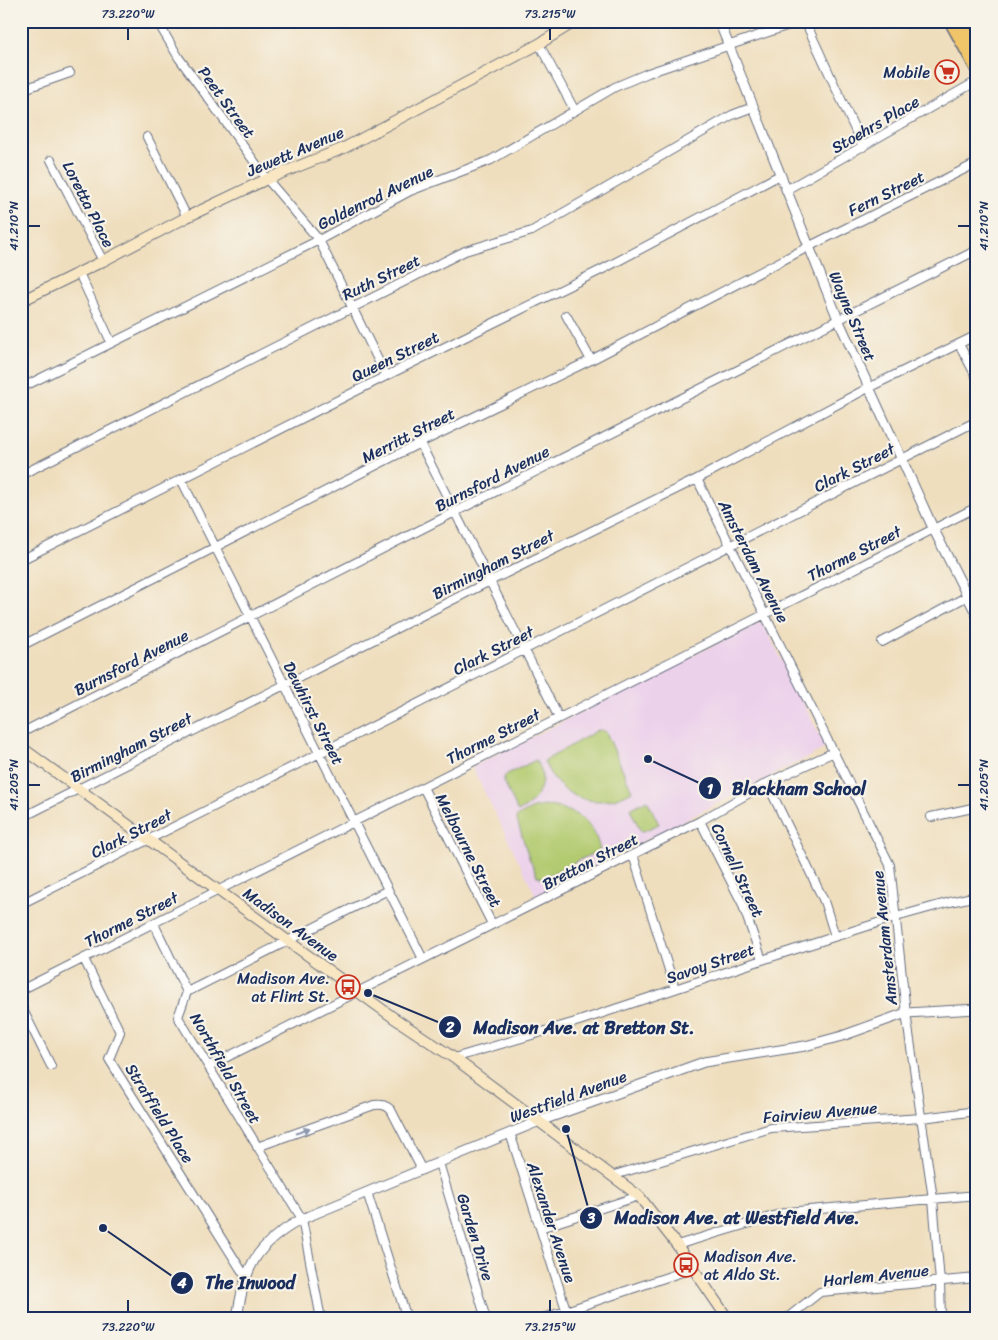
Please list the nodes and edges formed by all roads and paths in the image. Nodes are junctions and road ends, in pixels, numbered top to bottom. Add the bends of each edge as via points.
1 (157, 21) edge
2 (576, 21) edge
3 (719, 21) edge
4 (803, 21) edge
5 (950, 21) edge
6 (960, 21) edge
7 (538, 44) junction
8 (729, 46) junction
9 (977, 51) edge
10 (977, 70) edge
11 (70, 73) dead end
12 (977, 81) edge
13 (21, 90) edge
14 (753, 107) junction
15 (575, 111) junction
16 (147, 137) dead end
17 (863, 146) junction
18 (51, 160) dead end
19 (977, 163) edge
20 (780, 175) junction
21 (267, 179) junction
22 (786, 190) junction
23 (187, 217) junction
24 (319, 240) junction
25 (808, 247) junction
26 (977, 250) edge
27 (103, 261) junction
28 (79, 272) junction
29 (21, 300) edge
30 (352, 307) junction
31 (566, 315) dead end
32 (838, 319) junction
33 (977, 335) edge
34 (111, 342) junction
35 (959, 344) junction
36 (591, 360) junction
37 (386, 376) junction
38 (977, 378) edge
39 (21, 388) edge
40 (868, 388) junction
41 (977, 421) edge
42 (420, 443) junction
43 (902, 459) junction
44 (21, 476) edge
45 (181, 479) junction
46 (697, 479) junction
47 (977, 507) edge
48 (455, 512) junction
49 (933, 528) junction
50 (730, 546) junction
51 (217, 548) junction
52 (21, 560) edge
53 (490, 581) junction
54 (977, 591) edge
55 (967, 596) junction
56 (765, 614) junction
57 (977, 615) edge
58 (250, 617) junction
59 (882, 642) dead end
60 (21, 646) edge
61 (525, 650) junction
62 (285, 685) junction
63 (559, 718) junction
64 (21, 733) edge
65 (21, 747) edge
66 (834, 752) junction
67 (320, 754) junction
68 (767, 783) junction
69 (422, 787) junction
70 (80, 788) junction
71 (977, 807) edge
72 (931, 817) dead end
73 (21, 818) edge
74 (700, 821) junction
75 (354, 822) junction
76 (149, 839) junction
77 (633, 855) junction
78 (219, 890) junction
79 (388, 890) junction
80 (977, 896) edge
81 (21, 904) edge
82 (896, 917) junction
83 (154, 924) junction
84 (492, 924) junction
85 (835, 936) junction
86 (288, 940) junction
87 (84, 958) junction
88 (423, 958) junction
89 (762, 960) junction
90 (675, 989) junction
91 (21, 990) edge
92 (187, 992) junction
93 (358, 992) junction
94 (21, 1006) edge
95 (977, 1009) edge
96 (906, 1013) junction
97 (454, 1058) junction
98 (51, 1066) dead end
99 (209, 1066) junction
100 (977, 1111) edge
101 (922, 1118) junction
102 (537, 1122) junction
103 (510, 1133) junction
104 (257, 1148) junction
105 (439, 1163) junction
106 (422, 1170) junction
107 (611, 1176) junction
108 (368, 1192) junction
109 (639, 1196) junction
110 (977, 1196) edge
111 (933, 1199) junction
112 (302, 1219) junction
113 (540, 1228) junction
114 (677, 1245) junction
115 (694, 1268) junction
116 (245, 1276) junction
117 (977, 1278) edge
118 (940, 1282) junction
119 (567, 1315) edge
120 (237, 1319) edge
121 (321, 1319) edge
122 (407, 1319) edge
123 (486, 1319) edge
124 (539, 1319) edge
125 (728, 1319) edge
126 (786, 1319) edge
127 (941, 1319) edge

1 - 21 street, Peet Street via 179,58
2 - 7 main road, Jewett Avenue
3 - 8 street, Wayne Street
4 - 8 street, Goldenrod Avenue
4 - 17 street
5 - 10 main road
6 - 9 main road
7 - 15 street
7 - 21 main road, Jewett Avenue via 344,148
8 - 14 street, Wayne Street
8 - 15 street, Goldenrod Avenue via 648,74
11 - 13 street
12 - 17 street, Stoehrs Place
14 - 20 street, Wayne Street
14 - 30 street, Ruth Street via 732,115 532,231 465,251
15 - 24 street, Goldenrod Avenue via 490,160 410,191
16 - 23 street
17 - 22 street, Stoehrs Place
18 - 27 street, Loretta Place
19 - 25 street, Fern Street
20 - 22 street, Wayne Street
20 - 37 street, Queen Street via 603,269
21 - 23 main road, Jewett Avenue
21 - 24 street, Peet Street
22 - 25 street, Wayne Street
23 - 27 main road, Jewett Avenue
24 - 30 street, Peet Street
24 - 34 street, Goldenrod Avenue
25 - 32 street, Wayne Street
25 - 36 street, Merritt Street
26 - 32 street, Burnsford Avenue
27 - 28 main road, Jewett Avenue
28 - 29 main road, Jewett Avenue
28 - 34 street
30 - 37 street, Peet Street
30 - 44 street, Ruth Street
31 - 36 street
32 - 40 street, Wayne Street
32 - 48 street, Burnsford Avenue
33 - 35 street, Birmingham Street
34 - 39 street, Goldenrod Avenue
35 - 38 street
35 - 40 street, Birmingham Street
36 - 42 street, Merritt Street
37 - 45 street, Queen Street
40 - 43 street, Wayne Street
40 - 46 street, Birmingham Street
41 - 43 street, Clark Street
42 - 48 street
42 - 51 street, Merritt Street
43 - 49 street, Wayne Street
43 - 50 street, Clark Street
45 - 51 street, Dewhirst Street
45 - 52 street, Queen Street
46 - 50 street, Amsterdam Avenue
46 - 53 street, Birmingham Street
47 - 49 street, Thorme Street
48 - 53 street
48 - 58 street, Burnsford Avenue
49 - 55 street, Wayne Street
49 - 56 street, Thorme Street
50 - 56 street, Amsterdam Avenue
50 - 61 street, Clark Street
51 - 58 street, Dewhirst Street
51 - 60 street, Merritt Street
53 - 61 street
53 - 62 street, Birmingham Street
54 - 55 street
55 - 57 street, Wayne Street
55 - 59 street
56 - 63 street, Thorme Street
56 - 66 street, Amsterdam Avenue
58 - 62 street, Dewhirst Street
58 - 64 street, Burnsford Avenue
61 - 63 street
61 - 67 street, Clark Street
62 - 67 street, Dewhirst Street
62 - 70 street, Birmingham Street
63 - 69 street, Thorme Street
65 - 70 main road, Madison Avenue
66 - 68 street, Bretton Street
66 - 82 street, Amsterdam Avenue via 890,865
67 - 75 street, Dewhirst Street
67 - 76 street, Clark Street
68 - 74 street, Bretton Street
68 - 85 street via 824,901
69 - 75 street, Thorme Street
69 - 84 street, Melbourne Street
70 - 73 street, Birmingham Street
70 - 76 main road, Madison Avenue
71 - 72 street
74 - 77 street, Bretton Street
74 - 89 street, Cornell Street via 742,903
75 - 78 street, Thorme Street
75 - 79 street, Dewhirst Street
76 - 78 main road, Madison Avenue
76 - 81 street, Clark Street
77 - 84 street, Bretton Street
77 - 90 street
78 - 83 street, Thorme Street
78 - 86 main road, Madison Avenue
79 - 86 street
79 - 88 street, Dewhirst Street
80 - 82 street, Savoy Street
82 - 85 street, Savoy Street
82 - 96 street, Amsterdam Avenue
83 - 87 street, Thorme Street
83 - 92 street, Northfield Street
84 - 88 street, Bretton Street
85 - 89 street, Savoy Street
86 - 92 street
86 - 93 main road, Madison Avenue
87 - 91 street, Thorme Street
87 - 116 street, Stratfield Place via 120,1032 109,1059
88 - 93 street, Bretton Street
89 - 90 street, Savoy Street
90 - 97 street, Savoy Street
92 - 99 street, Northfield Street via 178,1018
93 - 97 main road, Madison Avenue
93 - 99 street, Bretton Street
94 - 98 street
95 - 96 street, Westfield Avenue
96 - 101 street, Amsterdam Avenue
96 - 102 street, Westfield Avenue via 805,1046 704,1062
97 - 102 main road, Madison Avenue
99 - 104 street, Northfield Street
100 - 101 street, Fairview Avenue
101 - 107 street, Fairview Avenue via 770,1128
101 - 111 street, Amsterdam Avenue
102 - 103 street, Westfield Avenue
102 - 107 main road, Madison Avenue
103 - 105 street, Westfield Avenue
103 - 113 street, Alexander Avenue
104 -> 106 street via 380,1104 391,1110
104 - 112 street, Northfield Street
105 - 106 street, Westfield Avenue
105 - 123 street, Garden Drive
106 - 108 street, Westfield Avenue
107 - 109 main road, Madison Avenue
108 - 112 street, Westfield Avenue
108 - 122 street
109 - 113 street
109 - 114 main road, Madison Avenue
110 - 111 street
111 - 114 street via 787,1212
111 - 118 street, Amsterdam Avenue
112 - 116 street, Westfield Avenue via 266,1244
112 - 121 street
113 - 119 street, Alexander Avenue
114 - 115 main road, Madison Avenue
115 - 119 street
115 - 125 main road, Madison Avenue
116 - 120 street, Westfield Avenue
117 - 118 street, Harlem Avenue
118 - 126 street, Harlem Avenue via 820,1292
118 - 127 street, Amsterdam Avenue
119 - 124 street

